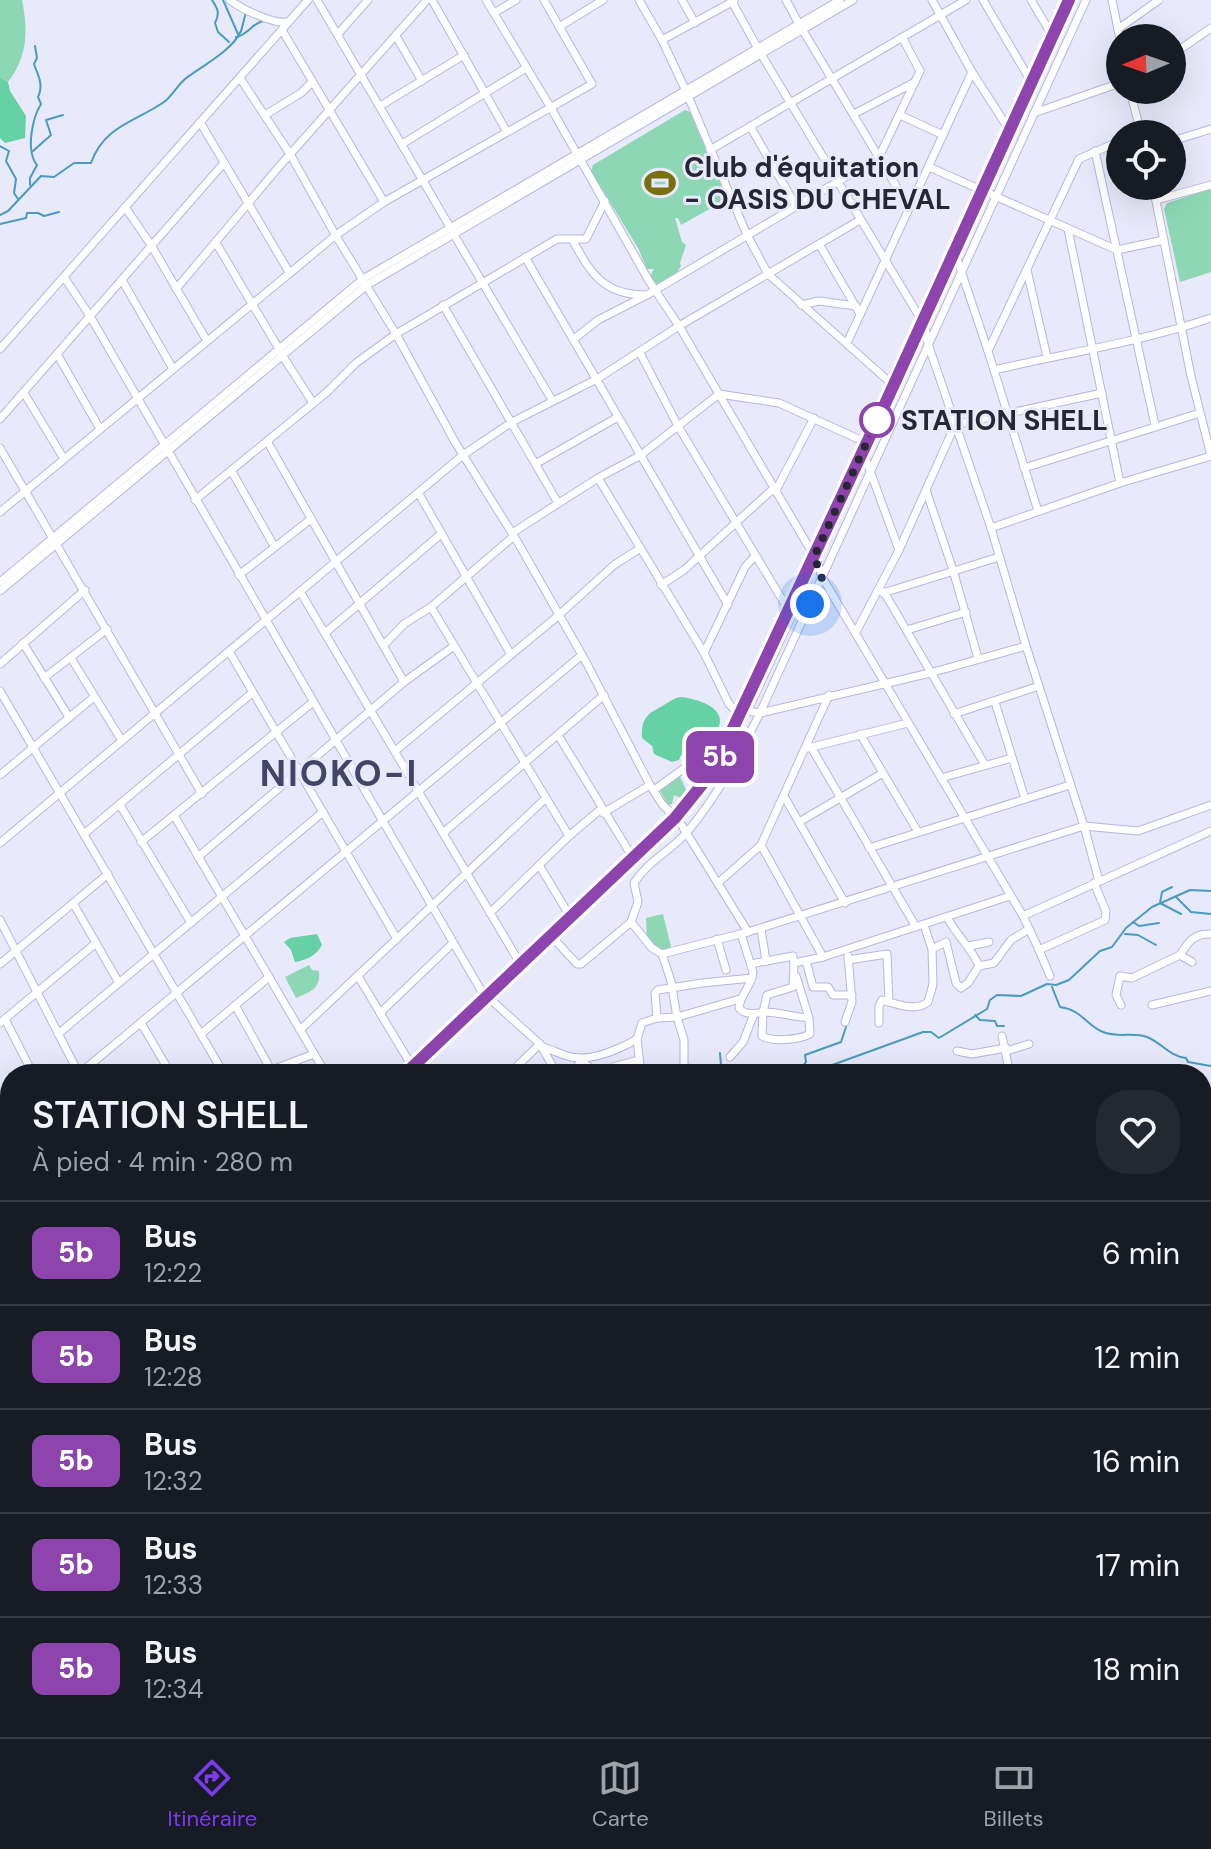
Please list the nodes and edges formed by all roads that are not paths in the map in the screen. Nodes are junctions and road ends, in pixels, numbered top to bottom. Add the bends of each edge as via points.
1 (230, 0) edge
2 (307, 0) edge
3 (317, 0) edge
4 (368, 0) edge
5 (431, 0) edge
6 (486, 0) edge
7 (516, 0) edge
8 (544, 0) edge
9 (603, 0) edge
10 (639, 0) edge
11 (682, 0) edge
12 (786, 0) edge
13 (840, 0) edge
14 (853, 0) edge
15 (932, 0) edge
16 (966, 0) edge
17 (983, 0) edge
18 (1031, 0) edge
19 (1072, 0) edge
20 (1086, 0) edge
21 (1112, 0) edge
22 (1159, 0) edge
23 (733, 1) edge
24 (494, 13) junction
25 (941, 15) junction
26 (287, 22) junction
27 (695, 23) junction
28 (1117, 24) edge
29 (1125, 24) edge
30 (801, 26) junction
31 (559, 27) junction
32 (1211, 28) edge
33 (282, 30) junction
34 (338, 34) junction
35 (396, 36) junction
36 (902, 37) junction
37 (1053, 37) junction
38 (662, 40) junction
39 (1186, 45) edge
40 (759, 52) junction
41 (464, 55) junction
42 (526, 68) junction
43 (972, 72) junction
44 (362, 76) junction
45 (240, 78) junction
46 (833, 78) junction
47 (422, 81) junction
48 (917, 81) junction
49 (312, 82) junction
50 (1032, 83) junction
51 (1106, 88) edge
52 (687, 92) junction
53 (485, 94) junction
54 (789, 102) junction
55 (380, 106) junction
56 (551, 108) junction
57 (329, 110) junction
58 (1034, 113) junction
59 (854, 114) junction
60 (265, 115) junction
61 (900, 115) junction
62 (200, 122) junction
63 (750, 126) junction
64 (1211, 129) edge
65 (1010, 131) junction
66 (507, 132) junction
67 (943, 135) junction
68 (1186, 137) edge
69 (402, 144) junction
70 (1106, 147) edge
71 (710, 150) junction
72 (1095, 151) junction
73 (290, 154) junction
74 (577, 157) junction
75 (879, 157) junction
76 (223, 164) junction
77 (929, 167) junction
78 (424, 181) junction
79 (839, 181) junction
80 (1211, 185) edge
81 (985, 191) junction
82 (1186, 192) edge
83 (996, 196) junction
84 (1156, 200) edge
85 (605, 201) junction
86 (384, 202) junction
87 (249, 203) junction
88 (796, 206) junction
89 (908, 206) junction
90 (125, 207) junction
91 (1049, 219) junction
92 (860, 220) junction
93 (1068, 229) junction
94 (452, 230) junction
95 (336, 235) junction
96 (747, 235) junction
97 (1164, 240) junction
98 (573, 241) junction
99 (216, 243) junction
100 (819, 244) junction
101 (151, 245) junction
102 (1117, 250) junction
103 (525, 257) junction
104 (885, 259) junction
105 (957, 259) junction
106 (1027, 269) junction
107 (289, 272) junction
108 (962, 273) junction
109 (768, 274) junction
110 (64, 277) junction
111 (122, 280) junction
112 (482, 281) junction
113 (365, 282) junction
114 (176, 289) junction
115 (655, 290) junction
116 (647, 295) junction
117 (252, 303) junction
118 (443, 305) junction
119 (801, 305) junction
120 (858, 310) junction
121 (90, 316) junction
122 (1211, 318) edge
123 (924, 324) junction
124 (679, 326) junction
125 (1182, 329) junction
126 (396, 334) junction
127 (574, 339) junction
128 (207, 341) junction
129 (1136, 341) junction
130 (847, 343) junction
131 (928, 344) junction
132 (0, 349) edge
133 (1093, 349) junction
134 (988, 351) junction
135 (280, 352) junction
136 (640, 353) junction
137 (57, 354) junction
138 (1047, 357) junction
139 (173, 369) junction
140 (994, 370) junction
141 (597, 379) junction
142 (893, 385) junction
143 (24, 393) junction
144 (1102, 393) junction
145 (719, 394) junction
146 (137, 399) junction
147 (552, 400) junction
148 (313, 403) junction
149 (1007, 413) junction
150 (1200, 413) junction
151 (618, 417) junction
152 (814, 418) junction
153 (0, 419) edge
154 (512, 422) junction
155 (955, 425) junction
156 (1155, 425) junction
157 (678, 426) junction
158 (100, 429) junction
159 (1111, 440) junction
160 (267, 441) junction
161 (867, 443) junction
162 (0, 448) edge
163 (165, 449) junction
164 (463, 455) junction
165 (641, 455) junction
166 (865, 457) junction
167 (64, 459) junction
168 (537, 463) junction
169 (1024, 468) junction
170 (231, 470) junction
171 (870, 472) junction
172 (598, 478) junction
173 (1120, 483) junction
174 (25, 490) junction
175 (774, 490) junction
176 (926, 490) junction
177 (419, 494) junction
178 (195, 500) junction
179 (558, 503) junction
180 (1038, 511) junction
181 (0, 512) edge
182 (311, 519) junction
183 (736, 521) junction
184 (991, 528) junction
185 (441, 534) junction
186 (513, 535) junction
187 (54, 541) junction
188 (274, 546) junction
189 (639, 549) junction
190 (899, 550) junction
191 (699, 556) junction
192 (755, 556) junction
193 (999, 557) junction
194 (815, 559) junction
195 (337, 563) junction
196 (953, 570) junction
197 (239, 575) junction
198 (465, 576) junction
199 (822, 577) junction
200 (0, 582) edge
201 (661, 585) junction
202 (85, 590) junction
203 (0, 591) edge
204 (301, 593) junction
205 (880, 594) junction
206 (360, 604) junction
207 (728, 605) junction
208 (431, 607) junction
209 (789, 611) junction
210 (966, 612) junction
211 (559, 615) junction
212 (266, 622) junction
213 (107, 629) junction
214 (907, 630) junction
215 (856, 632) junction
216 (325, 633) junction
217 (23, 643) junction
218 (384, 645) junction
219 (454, 646) junction
220 (1026, 646) junction
221 (230, 653) junction
222 (510, 653) junction
223 (704, 653) junction
224 (582, 655) junction
225 (71, 658) junction
226 (978, 658) junction
227 (0, 664) edge
228 (930, 673) junction
229 (44, 678) junction
230 (404, 682) junction
231 (477, 683) junction
232 (883, 683) junction
233 (1039, 686) junction
234 (0, 691) edge
235 (252, 693) junction
236 (604, 695) junction
237 (829, 695) junction
238 (94, 697) junction
239 (313, 702) junction
240 (995, 702) junction
241 (745, 711) junction
242 (372, 712) junction
243 (156, 713) junction
244 (760, 713) junction
245 (954, 714) junction
246 (69, 717) junction
247 (500, 723) junction
248 (908, 723) junction
249 (276, 734) junction
250 (860, 734) junction
251 (558, 735) junction
252 (122, 741) junction
253 (337, 741) junction
254 (33, 747) junction
255 (808, 748) junction
256 (395, 751) junction
257 (179, 753) junction
258 (701, 756) dead end
259 (1012, 758) junction
260 (523, 763) junction
261 (985, 765) junction
262 (299, 772) junction
263 (883, 773) junction
264 (0, 775) edge
265 (941, 778) junction
266 (1070, 785) junction
267 (652, 788) junction
268 (418, 792) junction
269 (60, 793) junction
270 (202, 794) junction
271 (784, 796) junction
272 (545, 799) junction
273 (840, 799) junction
274 (1025, 799) junction
275 (120, 805) junction
276 (1211, 805) edge
277 (602, 811) junction
278 (323, 812) junction
279 (175, 817) junction
280 (963, 817) junction
281 (382, 819) junction
282 (677, 819) junction
283 (799, 822) junction
284 (1084, 826) junction
285 (1211, 831) edge
286 (918, 832) junction
287 (443, 833) junction
288 (686, 833) junction
289 (84, 834) junction
290 (569, 836) junction
291 (141, 842) junction
292 (0, 843) edge
293 (761, 845) junction
294 (869, 848) junction
295 (345, 850) junction
296 (198, 857) junction
297 (633, 858) junction
298 (988, 858) junction
299 (539, 865) junction
300 (466, 873) junction
301 (108, 874) junction
302 (1096, 882) junction
303 (718, 883) junction
304 (893, 888) junction
305 (221, 896) junction
306 (1010, 896) junction
307 (73, 903) junction
308 (845, 903) junction
309 (432, 906) junction
310 (490, 913) junction
311 (1023, 916) junction
312 (800, 917) junction
313 (947, 917) junction
314 (571, 918) junction
315 (0, 920) edge
316 (631, 922) junction
317 (191, 923) junction
318 (920, 926) junction
319 (761, 929) junction
320 (1029, 929) junction
321 (957, 932) junction
322 (745, 933) junction
323 (1211, 934) edge
324 (245, 936) junction
325 (397, 939) junction
326 (554, 939) junction
327 (717, 939) junction
328 (946, 942) junction
329 (989, 942) dead end
330 (96, 943) junction
331 (453, 943) junction
332 (969, 946) junction
333 (932, 949) junction
334 (846, 950) junction
335 (1039, 950) junction
336 (15, 951) junction
337 (154, 954) junction
338 (662, 954) junction
339 (1180, 955) junction
340 (823, 957) junction
341 (848, 960) junction
342 (766, 961) junction
343 (806, 961) junction
344 (1192, 962) dead end
345 (794, 963) junction
346 (0, 964) edge
347 (751, 964) junction
348 (521, 965) junction
349 (979, 966) junction
350 (726, 970) dead end
351 (795, 974) junction
352 (358, 976) junction
353 (1050, 976) dead end
354 (269, 977) junction
355 (752, 978) junction
356 (119, 983) junction
357 (672, 990) junction
358 (1211, 991) edge
359 (37, 993) junction
360 (177, 993) junction
361 (852, 995) junction
362 (488, 999) junction
363 (740, 999) junction
364 (889, 1002) junction
365 (235, 1005) junction
366 (1121, 1005) dead end
367 (1152, 1005) dead end
368 (763, 1012) junction
369 (380, 1013) junction
370 (754, 1014) junction
371 (677, 1017) junction
372 (657, 1018) junction
373 (809, 1018) junction
374 (3, 1021) edge
375 (845, 1022) dead end
376 (141, 1023) junction
377 (879, 1023) dead end
378 (300, 1030) junction
379 (58, 1034) junction
380 (201, 1034) junction
381 (1002, 1036) dead end
382 (637, 1039) junction
383 (1029, 1044) dead end
384 (541, 1046) junction
385 (1006, 1049) junction
386 (957, 1051) dead end
387 (608, 1052) junction
388 (314, 1054) junction
389 (730, 1057) dead end
390 (578, 1059) junction
391 (639, 1060) junction
392 (27, 1064) edge
393 (74, 1064) edge
394 (91, 1064) edge
395 (163, 1064) edge
396 (218, 1064) edge
397 (268, 1064) edge
398 (287, 1064) edge
399 (320, 1064) edge
400 (412, 1064) edge
401 (423, 1064) edge
402 (520, 1064) edge
403 (551, 1064) edge
404 (576, 1064) edge
405 (585, 1064) edge
406 (612, 1064) edge
407 (630, 1064) edge
408 (640, 1064) edge
409 (684, 1064) edge
410 (1008, 1064) edge

1 - 26 street via 262,17
2 - 26 street
3 - 34 street
4 - 34 street
5 - 35 street
5 - 41 street
6 - 24 street
7 - 24 street
8 - 31 street
9 - 31 street
10 - 38 street
11 - 27 street
12 - 30 street
13 - 30 street
14 - 30 street
15 - 25 street
16 - 25 street
17 - 50 street
18 - 37 street
19 - 37 street
19 - 81 street
20 - 58 street
21 - 28 street
22 - 29 street
23 - 27 street
23 - 40 street
24 - 42 street
25 - 36 street
25 - 43 street
26 - 33 street
27 - 38 street
30 - 40 street
30 - 46 street
31 - 56 street via 592,84
32 - 39 street
33 - 45 street
33 - 49 street
34 - 44 street
35 - 44 street
35 - 47 street
36 - 46 street
36 - 48 street via 920,69
37 - 50 street
38 - 52 street
40 - 52 street
40 - 54 street
41 - 47 street
41 - 53 street
42 - 53 street
42 - 56 street
43 - 65 street
43 - 67 street
44 - 55 street
44 - 57 street
45 - 60 street
45 - 62 street
46 - 54 street
46 - 59 street
47 - 55 street
48 - 59 street
48 - 61 street
49 - 57 street
49 - 60 street
50 - 65 street
51 - 58 street
52 - 71 street
52 - 74 street
53 - 66 street
53 - 69 street
54 - 63 street
54 - 79 street
55 - 69 street
56 - 66 street
56 - 74 street
57 - 73 street
57 - 86 street
58 - 83 street
59 - 75 street
60 - 73 street
61 - 67 street
61 - 75 street
62 - 76 street
62 - 90 street
63 - 71 street
63 - 88 street
64 - 68 street
65 - 81 street
66 - 78 street
67 - 77 street
69 - 78 street
70 - 72 street
71 - 96 street
72 - 91 street via 1079,159
72 - 102 street
73 - 87 street
73 - 95 street
74 - 85 street
74 - 94 street
75 - 79 street
75 - 89 street
76 - 87 street
76 - 101 street
77 - 81 street
77 - 89 street
78 - 86 street
78 - 94 street
79 - 88 street
79 - 92 street
80 - 82 street
81 - 83 street
81 - 105 street
81 - 123 street
83 - 91 street
83 - 108 street
84 - 97 street
85 - 98 street via 590,235
85 - 115 street
86 - 95 street
87 - 99 street
87 - 107 street
88 - 96 street
89 - 104 street
90 - 101 street
90 - 110 street
91 - 93 street
91 - 106 street
92 - 100 street
92 - 104 street
93 - 102 street
93 - 133 street
94 - 112 street
94 - 113 street
95 - 107 street
95 - 113 street
96 - 109 street
96 - 115 street
97 - 102 street
97 - 125 street
98 - 103 street via 561,238
98 - 116 street via 600,282 620,292
99 - 114 street
99 - 117 street
100 - 109 street
100 - 120 street
101 - 111 street
101 - 114 street
102 - 129 street
103 - 112 street
103 - 127 street
104 - 120 street
104 - 123 street
105 - 108 street
105 - 123 street
106 - 134 street
106 - 138 street
107 - 117 street
108 - 131 street
108 - 134 street
109 - 119 street
109 - 124 street
110 - 121 street
110 - 132 street
111 - 121 street
111 - 139 street
112 - 118 street
112 - 147 street
113 - 126 street
113 - 135 street
114 - 128 street
115 - 116 street
115 - 124 street
116 - 127 street
117 - 128 street
117 - 135 street
118 - 126 street
118 - 154 street
119 - 120 street via 819,301
119 - 130 street
120 - 130 street
121 - 137 street
121 - 146 street
122 - 125 street
123 - 131 street
123 - 142 street
123 - 166 street
124 - 136 street
124 - 145 street
125 - 129 street
125 - 150 street
126 - 148 street
126 - 164 street
127 - 141 street
128 - 139 street
129 - 133 street
129 - 156 street
130 - 142 street
131 - 155 street
131 - 171 street
133 - 138 street
133 - 144 street
134 - 140 street
135 - 148 street
135 - 163 street
136 - 141 street
136 - 157 street
137 - 143 street
137 - 158 street
138 - 140 street
139 - 146 street
140 - 149 street
141 - 147 street
141 - 151 street
142 - 161 street
143 - 153 street
143 - 167 street
144 - 149 street
144 - 159 street
145 - 152 street via 773,401
145 - 157 street
145 - 175 street
146 - 158 street
146 - 163 street
147 - 154 street
148 - 160 street
149 - 155 street
149 - 169 street
150 - 156 street
150 - 173 street via 1211,456
151 - 165 street
151 - 168 street
152 - 161 street
152 - 175 street
154 - 164 street
154 - 168 street
155 - 176 street
155 - 184 street
156 - 159 street
157 - 165 street
157 - 183 street
158 - 167 street
159 - 169 street
159 - 173 street
160 - 170 street
160 - 182 street
161 - 194 street
162 - 174 street
163 - 178 street
163 - 187 street
164 - 177 street
164 - 186 street
165 - 172 street
165 - 191 street
166 - 171 street
166 - 194 street
167 - 174 street
168 - 179 street
169 - 180 street
170 - 178 street
170 - 188 street
171 - 190 street
171 - 199 street
172 - 179 street
172 - 189 street
173 - 180 street
174 - 181 street
174 - 187 street
175 - 183 street
175 - 194 street
176 - 190 street
176 - 196 street
177 - 185 street
177 - 195 street
178 - 197 street
179 - 186 street
180 - 184 street
182 - 188 street
182 - 195 street
183 - 191 street
183 - 192 street
184 - 193 street
185 - 198 street
185 - 206 street
186 - 198 street
186 - 211 street
187 - 200 street
187 - 202 street
187 - 203 street
188 - 197 street
189 - 201 street
189 - 211 street
190 - 205 street
191 - 201 street
191 - 207 street
192 - 207 street
192 - 209 street
193 - 196 street
193 - 220 street
194 - 199 street
194 - 209 street
194 - 241 street
195 - 204 street
195 - 206 street
196 - 205 street
196 - 210 street
197 - 212 street
198 - 208 street
198 - 222 street
199 - 215 street
199 - 244 street
201 - 223 street
202 - 213 street
202 - 217 street
204 - 212 street
204 - 216 street
205 - 214 street
205 - 215 street
206 - 216 street
206 - 218 street
207 - 223 street
208 - 218 street
208 - 219 street
209 - 241 street
210 - 214 street
210 - 226 street
211 - 222 street
211 - 224 street
212 - 221 street
212 - 239 street
213 - 225 street
213 - 243 street
214 - 228 street
215 - 232 street
216 - 242 street
217 - 227 street
217 - 229 street
218 - 230 street
219 - 230 street
219 - 231 street
220 - 226 street
220 - 233 street
221 - 235 street
221 - 243 street
222 - 231 street
223 - 241 street via 729,704
224 - 236 street
224 - 247 street
225 - 229 street
225 - 238 street
226 - 228 street
228 - 232 street
228 - 245 street
229 - 246 street
230 - 242 street
231 - 247 street
231 - 256 street
232 - 237 street
232 - 248 street
233 - 240 street
233 - 266 street
234 - 254 street
235 - 249 street
235 - 257 street
236 - 251 street
236 - 267 street
237 - 244 street
237 - 255 street
238 - 246 street
238 - 252 street
239 - 249 street
239 - 253 street
240 - 245 street
240 - 259 street
241 - 244 street
241 - 282 street via 717,773
242 - 253 street
242 - 256 street
243 - 252 street
243 - 257 street
244 - 288 street via 723,783
245 - 261 street
246 - 254 street
247 - 260 street
247 - 268 street
248 - 250 street
248 - 265 street
249 - 262 street
249 - 270 street
250 - 255 street
250 - 263 street
251 - 260 street
251 - 277 street
252 - 269 street
253 - 262 street
253 - 281 street
254 - 264 street
254 - 269 street
255 - 271 street
255 - 273 street
256 - 268 street
257 - 270 street
257 - 275 street
258 - 267 street
259 - 261 street
259 - 274 street
260 - 272 street
260 - 287 street
261 - 265 street
262 - 278 street
262 - 296 street
263 - 273 street
263 - 286 street
265 - 280 street
266 - 274 street
266 - 284 street
267 - 277 street
267 - 282 street
268 - 281 street
268 - 287 street
269 - 289 street
269 - 292 street
270 - 279 street
271 - 283 street
271 - 293 street
272 - 290 street
272 - 300 street
273 - 283 street
273 - 294 street
274 - 280 street
275 - 289 street
275 - 291 street
276 - 284 street via 1138,831
277 - 290 street
277 - 297 street
278 - 295 street
278 - 305 street
279 - 291 street
279 - 296 street
280 - 286 street
280 - 298 street
281 - 295 street
281 - 309 street
282 - 288 street
282 - 297 street
282 - 326 street
283 - 308 street
284 - 298 street
284 - 302 street
285 - 302 street
286 - 294 street
287 - 300 street
288 - 303 street
288 - 316 street via 646,865 634,883 638,902
289 - 301 street
290 - 299 street
291 - 317 street
293 - 303 street
293 - 312 street
294 - 304 street
295 - 324 street
295 - 325 street
296 - 305 street
297 - 314 street
298 - 304 street
298 - 306 street
299 - 310 street
299 - 314 street
300 - 309 street
300 - 310 street
301 - 307 street
301 - 337 street
302 - 311 street
302 - 335 street via 1105,920
303 - 322 street
304 - 308 street
304 - 318 street
305 - 317 street
305 - 324 street
306 - 311 street
306 - 313 street
307 - 330 street
307 - 336 street
308 - 312 street
309 - 325 street
309 - 331 street
310 - 348 street
311 - 320 street
312 - 319 street
312 - 340 street
313 - 318 street
313 - 321 street
314 - 348 street
315 - 336 street
316 - 326 street via 581,964
316 - 338 street
317 - 337 street
318 - 333 street
318 - 334 street
319 - 322 street
319 - 342 street
320 - 335 street
320 - 349 street via 1011,940 994,963
321 - 328 street
321 - 332 street
322 - 327 street
322 - 347 street
323 - 339 street via 1190,940
324 - 354 street
324 - 360 street
325 - 352 street
326 - 362 street
327 - 338 street
327 - 350 street
328 - 333 street
328 - 349 street via 961,988
329 - 332 street
330 - 356 street
330 - 359 street
331 - 362 street
331 - 369 street
332 - 349 street
333 - 364 street via 928,1002 921,1007
334 - 340 street
334 - 341 street
335 - 353 street
336 - 346 street
336 - 359 street
337 - 356 street
337 - 360 street
338 - 357 street
339 - 344 street
339 - 366 street via 1132,978 1120,976 1116,988
340 - 343 street
341 - 361 street
341 - 364 street via 887,954
342 - 345 street via 793,956
342 - 347 street
343 - 345 street
343 - 361 street via 813,987
345 - 351 street
347 - 355 street
348 - 362 street
351 - 368 street via 790,990 767,995
351 - 373 street
352 - 369 street
352 - 378 street
354 - 365 street
354 - 378 street
355 - 357 street
355 - 363 street
356 - 379 street
357 - 371 street
357 - 372 street via 656,991
358 - 367 street
359 - 374 street
359 - 379 street
360 - 376 street
360 - 380 street
361 - 375 street
362 - 384 street
362 - 401 street
363 - 370 street via 740,1010
363 - 371 street
364 - 377 street via 881,1002
365 - 380 street
365 - 397 street
368 - 370 street
368 - 373 street
368 - 373 street via 766,1039 807,1037
369 - 400 street
370 - 389 street via 743,1042
371 - 372 street
371 - 409 street
372 - 382 street via 642,1023
374 - 392 street
376 - 394 street
376 - 395 street
378 - 388 street
379 - 393 street
380 - 396 street
381 - 385 street
382 - 387 street
382 - 391 street
383 - 385 street
384 - 390 street
384 - 402 street
384 - 403 street
385 - 386 street
385 - 410 street
387 - 390 street
387 - 406 street
388 - 398 street
388 - 399 street
390 - 404 street
390 - 405 street
391 - 407 street
391 - 408 street

